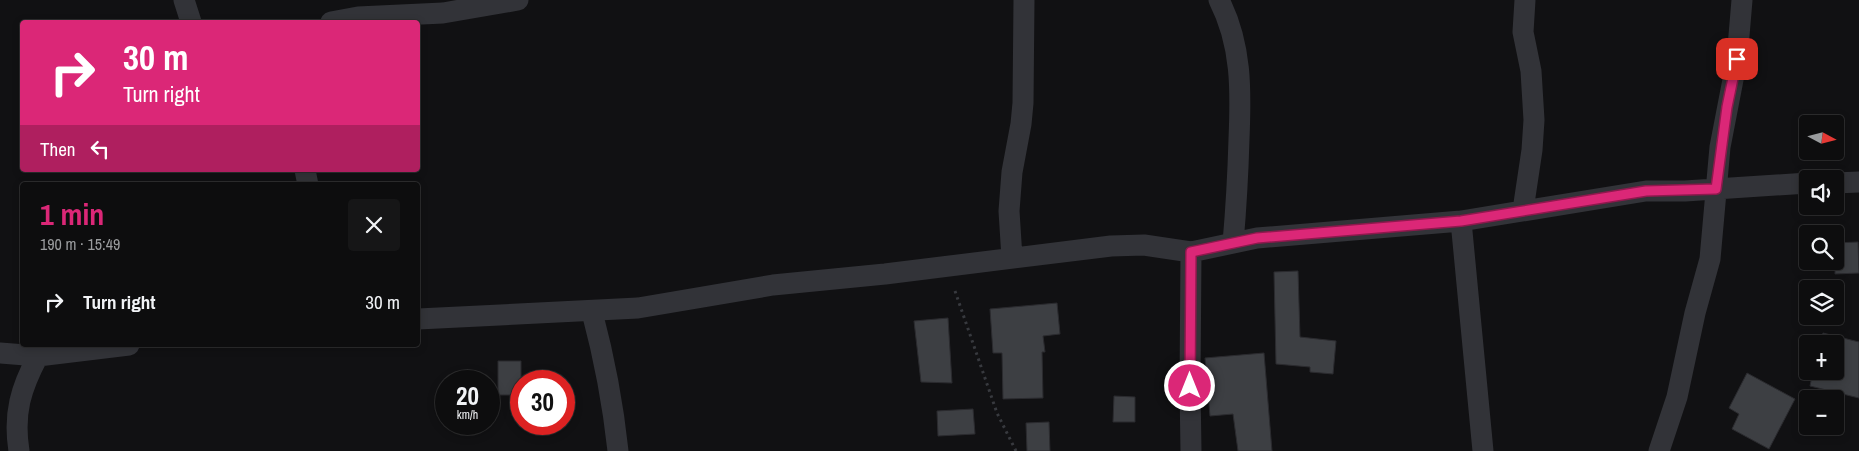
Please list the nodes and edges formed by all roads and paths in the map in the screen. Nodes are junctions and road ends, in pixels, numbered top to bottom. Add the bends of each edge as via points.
1 (184, 0) edge
2 (518, 0) edge
3 (1024, 0) edge
4 (1219, 0) edge
5 (1525, 0) edge
6 (1742, 0) edge
7 (190, 20) edge
8 (342, 20) edge
9 (1859, 182) edge
10 (1844, 183) edge
11 (1799, 184) edge
12 (1716, 189) junction
13 (1523, 210) junction
14 (1461, 221) junction
15 (1233, 243) junction
16 (1191, 252) junction
17 (1012, 258) junction
18 (947, 266) junction
19 (592, 312) junction
20 (420, 319) edge
21 (112, 347) edge
22 (0, 353) edge
23 (38, 356) junction
24 (19, 451) edge
25 (618, 451) edge
26 (1016, 451) edge
27 (1191, 451) edge
28 (1484, 451) edge
29 (1659, 451) edge

1 - 7 street
2 - 8 street via 443,13
3 - 17 street via 1021,124 1009,211
4 - 15 street via 1234,34 1239,59 1241,102
5 - 13 street via 1523,32 1531,72 1534,120
6 - 12 street via 1737,59 1725,115
9 - 10 street
11 - 12 street
12 - 13 street via 1646,191
12 - 29 street via 1710,259 1694,313 1677,397
13 - 14 street
14 - 15 street via 1276,236
14 - 28 street
15 - 16 street
16 - 17 street via 1131,245
16 - 27 street
17 - 18 street
18 - 19 street via 774,285 678,303
18 - 26 path via 994,406
19 - 20 street
19 - 25 street via 615,418
21 - 23 street
22 - 23 street
23 - 24 street via 19,398 16,426

